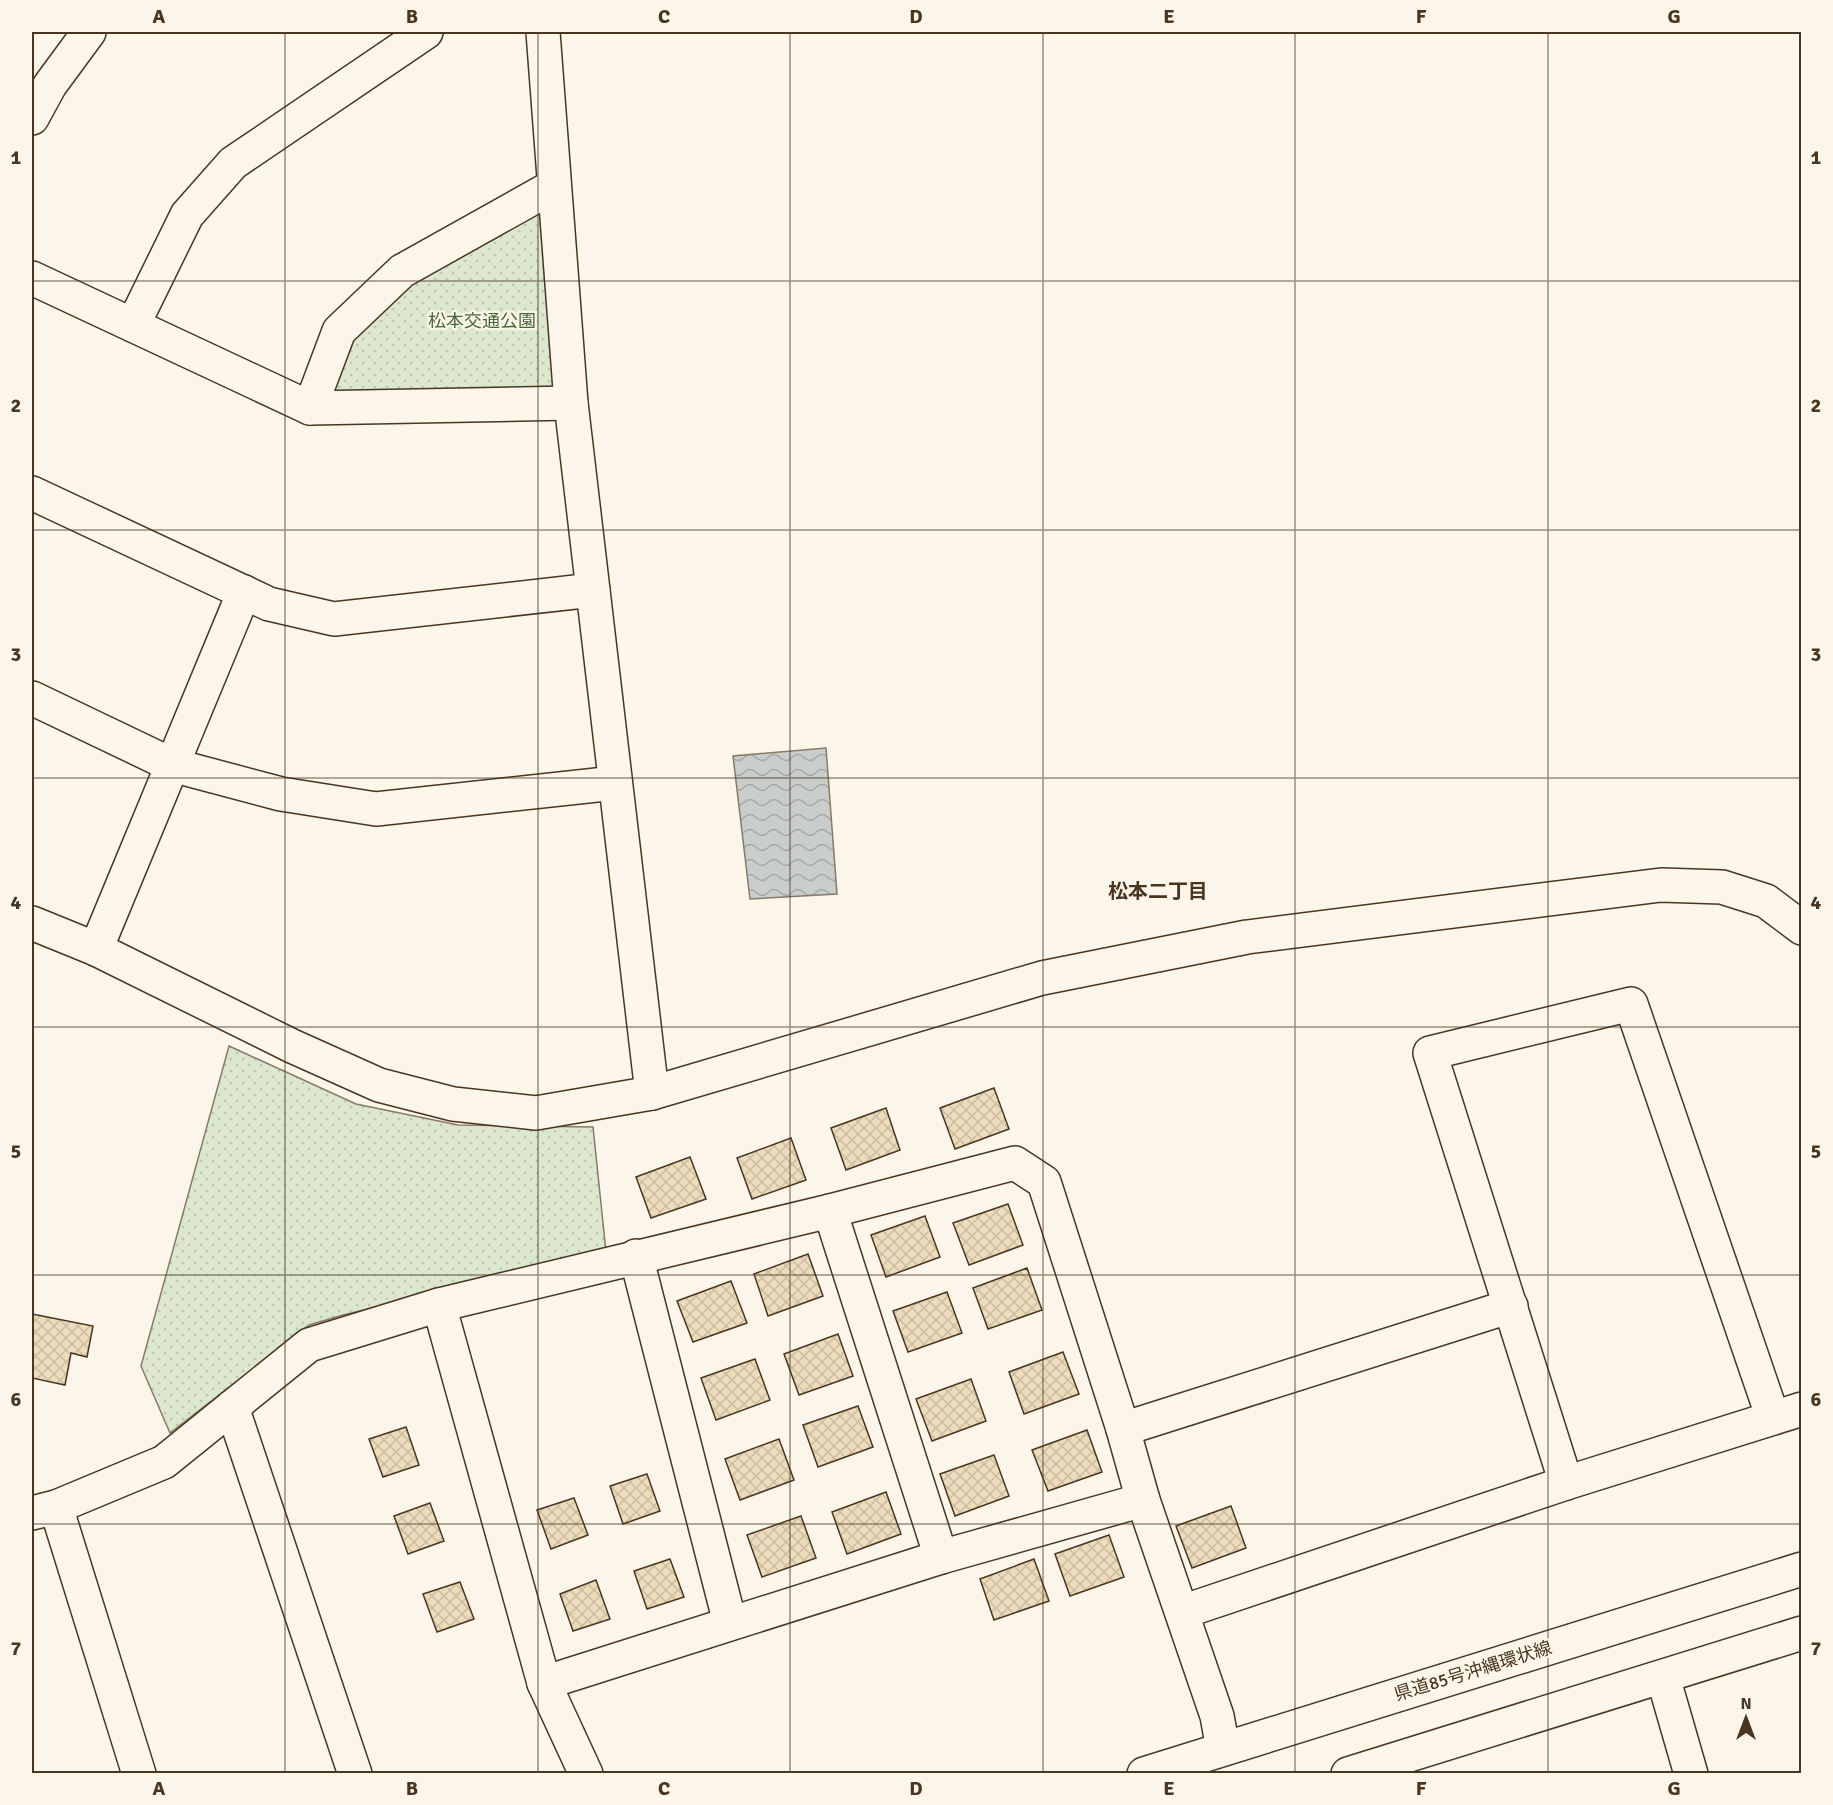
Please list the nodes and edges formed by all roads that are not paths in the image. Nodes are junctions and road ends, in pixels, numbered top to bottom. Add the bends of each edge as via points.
1 (89, 32) edge
2 (426, 32) edge
3 (543, 32) edge
4 (32, 118) edge
5 (554, 186) junction
6 (32, 278) edge
7 (133, 325) junction
8 (572, 403) junction
9 (310, 408) junction
10 (32, 494) edge
11 (593, 590) junction
12 (244, 592) junction
13 (32, 698) edge
14 (172, 765) junction
15 (615, 783) junction
16 (32, 923) edge
17 (1802, 928) edge
18 (96, 949) junction
19 (652, 1093) junction
20 (830, 1211) junction
21 (636, 1256) junction
22 (439, 1305) junction
23 (1511, 1306) junction
24 (232, 1407) junction
25 (1787, 1414) edge
26 (1123, 1429) junction
27 (1566, 1483) junction
28 (1143, 1500) junction
29 (44, 1510) edge
30 (941, 1557) junction
31 (1802, 1569) edge
32 (1182, 1612) junction
33 (730, 1623) junction
34 (1802, 1633) edge
35 (1663, 1677) junction
36 (544, 1683) junction
37 (1222, 1749) junction
38 (140, 1773) edge
39 (355, 1773) edge
40 (586, 1773) edge
41 (1144, 1773) edge
42 (1348, 1773) edge
43 (1691, 1773) edge

1 - 4 street via 50,85
2 - 7 street via 233,163 187,215
3 - 5 street
5 - 8 street
5 - 9 street via 402,271 339,331
6 - 7 street
7 - 9 street
8 - 9 street
8 - 11 street
10 - 12 street
11 - 12 street via 334,619 269,604
11 - 15 street
12 - 14 street
13 - 14 street
14 - 15 street via 281,794 376,809
14 - 18 street
15 - 19 street
16 - 18 street
17 - 19 street via 1766,901 1722,887 1661,885 1247,937 1042,978
18 - 19 street via 379,1085 453,1104 536,1113
20 - 21 street
20 - 26 street via 1015,1163 1044,1182
20 - 30 street
21 - 22 street
21 - 33 street
22 - 24 street via 309,1345
22 - 36 street
23 - 25 street via 1430,1053 1631,1004
23 - 26 street
23 - 27 street
24 - 29 street via 164,1462
24 - 39 street
25 - 27 street
26 - 28 street
27 - 32 street
28 - 30 street
28 - 32 street
29 - 38 street
30 - 33 street
31 - 37 street, 県道85号沖縄環状線
32 - 37 street via 1217,1716
33 - 36 street
34 - 35 street
35 - 42 street
35 - 43 street
36 - 40 street
37 - 41 street, 県道85号沖縄環状線

